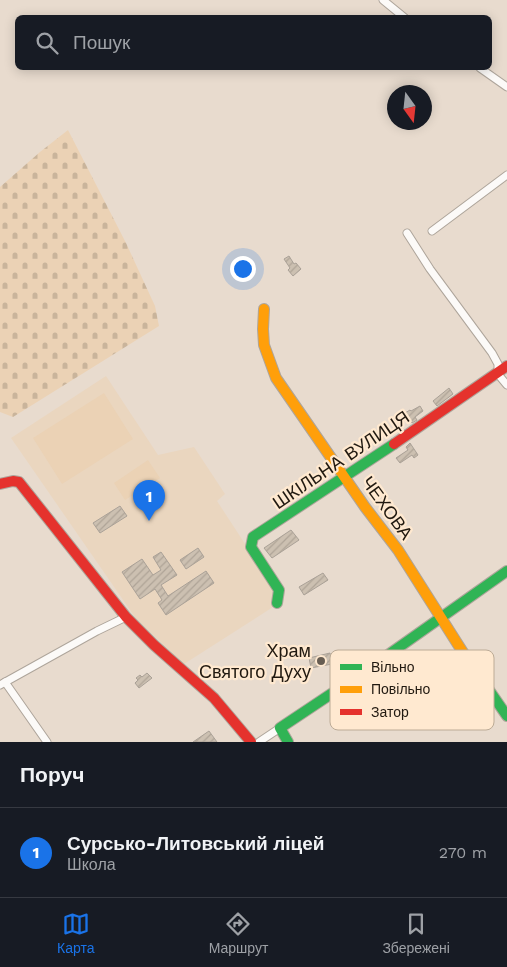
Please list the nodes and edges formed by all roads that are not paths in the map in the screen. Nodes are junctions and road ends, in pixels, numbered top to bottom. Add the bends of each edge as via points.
1 (383, 0) edge
2 (401, 15) edge
3 (483, 70) edge
4 (507, 87) edge
5 (507, 175) edge
6 (432, 231) dead end
7 (407, 233) dead end
8 (264, 309) dead end
9 (501, 370) edge
10 (507, 385) edge
11 (344, 476) junction
12 (0, 484) edge
13 (507, 570) edge
14 (278, 603) dead end
15 (126, 617) junction
16 (441, 618) junction
17 (394, 650) edge
18 (461, 650) edge
19 (2, 683) edge
20 (330, 694) edge
21 (494, 698) edge
22 (507, 716) edge
23 (280, 728) junction
24 (47, 742) edge
25 (251, 742) edge
26 (259, 742) edge
27 (288, 742) edge

1 - 2 street
3 - 4 street
5 - 6 street
7 - 9 street
8 - 11 street, ЧЕХОВА via 263,340 276,378
9 - 10 street
9 - 11 street, ШКІЛЬНА ВУЛИЦЯ
11 - 14 street, ШКІЛЬНА ВУЛИЦЯ via 252,539 252,549 279,590
11 - 16 street, ЧЕХОВА via 398,550
12 - 15 street via 13,480 19,482
13 - 16 street
15 - 19 street
15 - 25 street via 214,698
16 - 17 street
16 - 18 street, ЧЕХОВА
19 - 24 street
20 - 23 street
21 - 22 street, ЧЕХОВА
23 - 26 street
23 - 27 street

